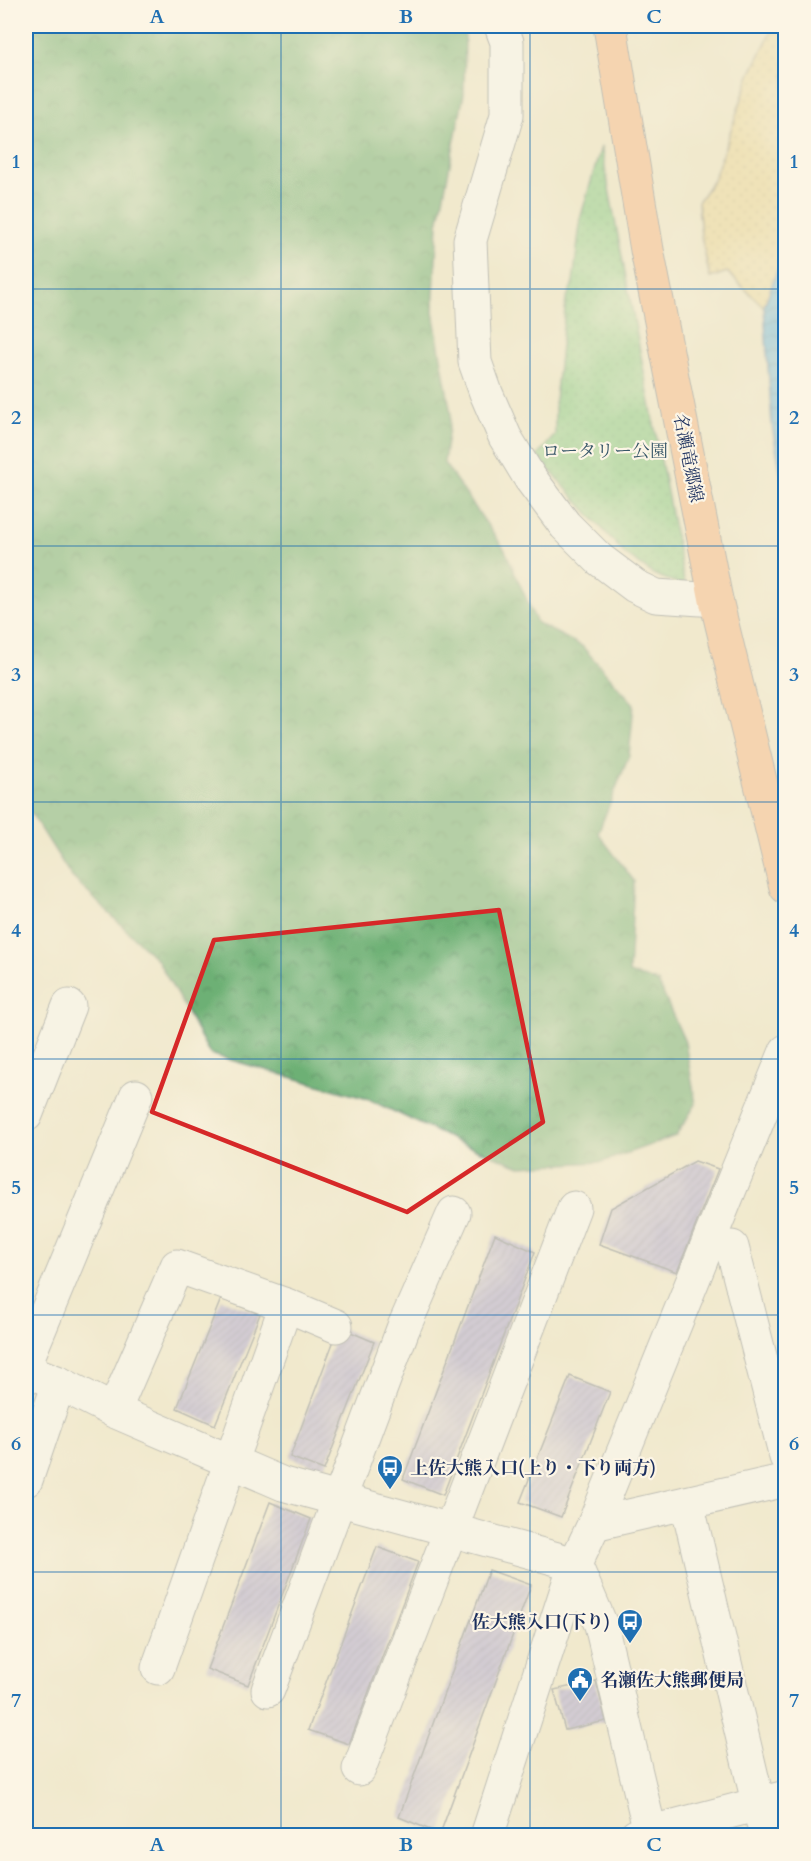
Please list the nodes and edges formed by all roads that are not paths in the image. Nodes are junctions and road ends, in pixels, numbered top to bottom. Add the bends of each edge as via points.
1 (501, 26) edge
2 (610, 26) edge
3 (716, 600) junction
4 (786, 887) edge
5 (69, 1006) dead end
6 (786, 1051) edge
7 (136, 1096) dead end
8 (26, 1115) edge
9 (574, 1208) dead end
10 (454, 1213) dead end
11 (732, 1246) dead end
12 (286, 1305) junction
13 (336, 1326) dead end
14 (26, 1362) edge
15 (26, 1370) edge
16 (58, 1383) junction
17 (114, 1411) junction
18 (786, 1457) edge
19 (232, 1461) junction
20 (26, 1480) edge
21 (786, 1480) edge
22 (338, 1498) junction
23 (687, 1503) junction
24 (594, 1524) junction
25 (451, 1530) junction
26 (575, 1564) junction
27 (158, 1668) dead end
28 (268, 1690) dead end
29 (359, 1769) dead end
30 (772, 1800) edge
31 (646, 1834) edge
32 (487, 1836) edge
33 (766, 1836) edge

1 - 3 street via 507,42 507,115 471,240 475,362 486,393 530,478 565,525 599,559 635,586 656,596
2 - 3 main road, 名瀬竜郷線 via 647,250
3 - 4 main road, 名瀬竜郷線
5 - 8 street
6 - 24 street
7 - 14 street
9 - 25 street
10 - 22 street via 403,1329
11 - 18 street
12 - 13 street
12 - 17 street via 177,1266
12 - 19 street
15 - 16 street
16 - 17 street
16 - 20 street
17 - 19 street
19 - 22 street via 283,1484
19 - 27 street
21 - 23 street
22 - 25 street
22 - 28 street
23 - 24 street
23 - 30 street
24 - 26 street
25 - 26 street
25 - 29 street
26 - 31 street via 601,1625
26 - 32 street
30 - 31 street
30 - 33 street

